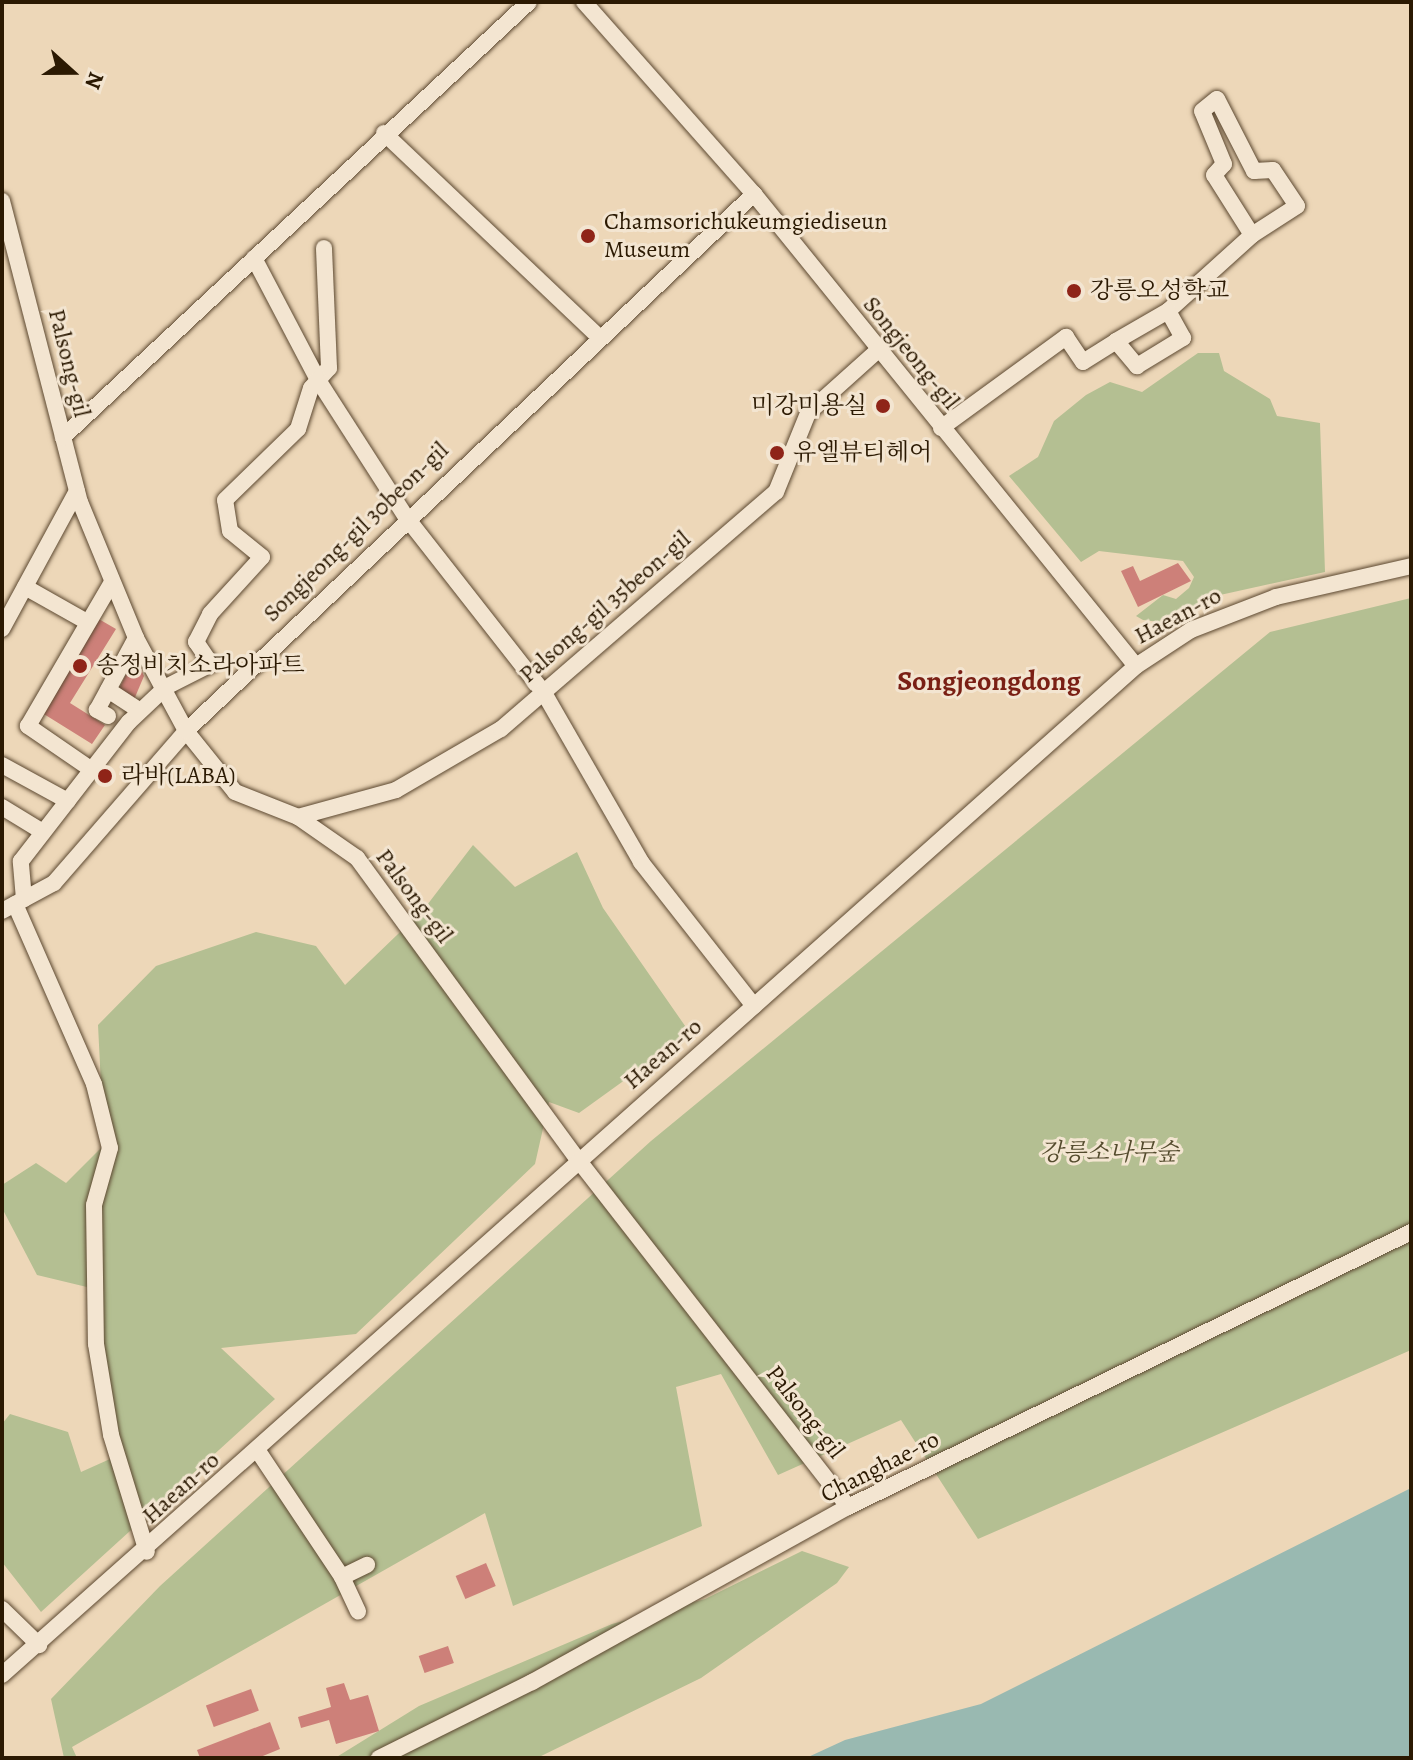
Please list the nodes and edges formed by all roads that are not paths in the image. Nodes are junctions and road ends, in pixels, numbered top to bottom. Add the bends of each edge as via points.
1 (529, 2) edge
2 (584, 2) edge
3 (384, 133) junction
4 (754, 194) junction
5 (2, 201) edge
6 (1252, 235) junction
7 (324, 248) dead end
8 (254, 258) junction
9 (1168, 311) junction
10 (599, 337) junction
11 (1116, 341) junction
12 (877, 351) junction
13 (318, 380) junction
14 (941, 428) junction
15 (63, 437) junction
16 (77, 491) junction
17 (406, 517) junction
18 (1411, 566) edge
19 (111, 584) junction
20 (25, 587) junction
21 (87, 622) junction
22 (2, 629) edge
23 (136, 638) junction
24 (1136, 666) junction
25 (166, 687) junction
26 (108, 690) junction
27 (544, 693) junction
28 (140, 711) junction
29 (108, 716) dead end
30 (186, 731) junction
31 (2, 765) edge
32 (92, 770) junction
33 (68, 801) junction
34 (2, 807) edge
35 (298, 817) junction
36 (43, 832) junction
37 (9, 906) edge
38 (754, 1006) junction
39 (579, 1161) junction
40 (1411, 1232) edge
41 (258, 1451) junction
42 (848, 1507) junction
43 (147, 1552) junction
44 (367, 1565) dead end
45 (342, 1577) junction
46 (2, 1609) edge
47 (358, 1611) dead end
48 (39, 1645) junction
49 (2, 1675) edge
50 (379, 1758) edge

1 - 3 street
2 - 4 street, Songjeong-gil
3 - 8 street
3 - 10 street
4 - 10 street, Songjeong-gil 30beon-gil
4 - 12 street, Songjeong-gil
5 - 15 street, Palsong-gil
6 - 6 street via 1214,175 1224,164 1202,111 1217,99 1254,171 1273,170 1297,206
6 - 9 street
7 - 13 street via 329,368
8 - 13 street
8 - 15 street
9 - 11 street
9 - 11 street via 1183,338 1137,366
10 - 17 street, Songjeong-gil 30beon-gil
11 - 14 street via 1083,362 1066,337
12 - 14 street, Songjeong-gil
12 - 27 street, Palsong-gil 35beon-gil via 808,413 776,492
13 - 17 street
13 - 25 street via 298,429 225,500 230,531 262,557 210,614 196,642 211,664
14 - 24 street, Songjeong-gil
15 - 16 street, Palsong-gil
16 - 19 street, Palsong-gil
16 - 20 street
17 - 27 street
17 - 30 street, Songjeong-gil 30beon-gil
18 - 24 street, Haean-ro via 1276,597 1191,630
19 - 21 street
19 - 23 street, Palsong-gil
20 - 21 street
20 - 22 street
21 - 32 street via 28,726
23 - 25 street, Palsong-gil
23 - 26 street
24 - 38 street, Haean-ro
25 - 28 street
25 - 30 street, Palsong-gil
26 - 28 street
26 - 29 street via 97,710
27 - 35 street, Palsong-gil 35beon-gil via 501,729 396,790
27 - 38 street via 641,862
28 - 32 street
30 - 35 street, Palsong-gil via 235,792
30 - 37 street, Songjeong-gil 30beon-gil via 54,883
31 - 33 street
32 - 33 street
33 - 36 street
34 - 36 street
35 - 39 street, Palsong-gil via 357,858
36 - 37 street via 21,861
37 - 43 street via 94,1084 110,1148 94,1205 96,1344 111,1435
38 - 39 street, Haean-ro
39 - 41 street, Haean-ro
39 - 42 street, Palsong-gil
40 - 42 street, Changhae-ro
41 - 43 street, Haean-ro
41 - 45 street
42 - 50 street, Changhae-ro via 532,1682
43 - 48 street, Haean-ro
44 - 45 street
45 - 47 street
46 - 48 street
48 - 49 street, Haean-ro

